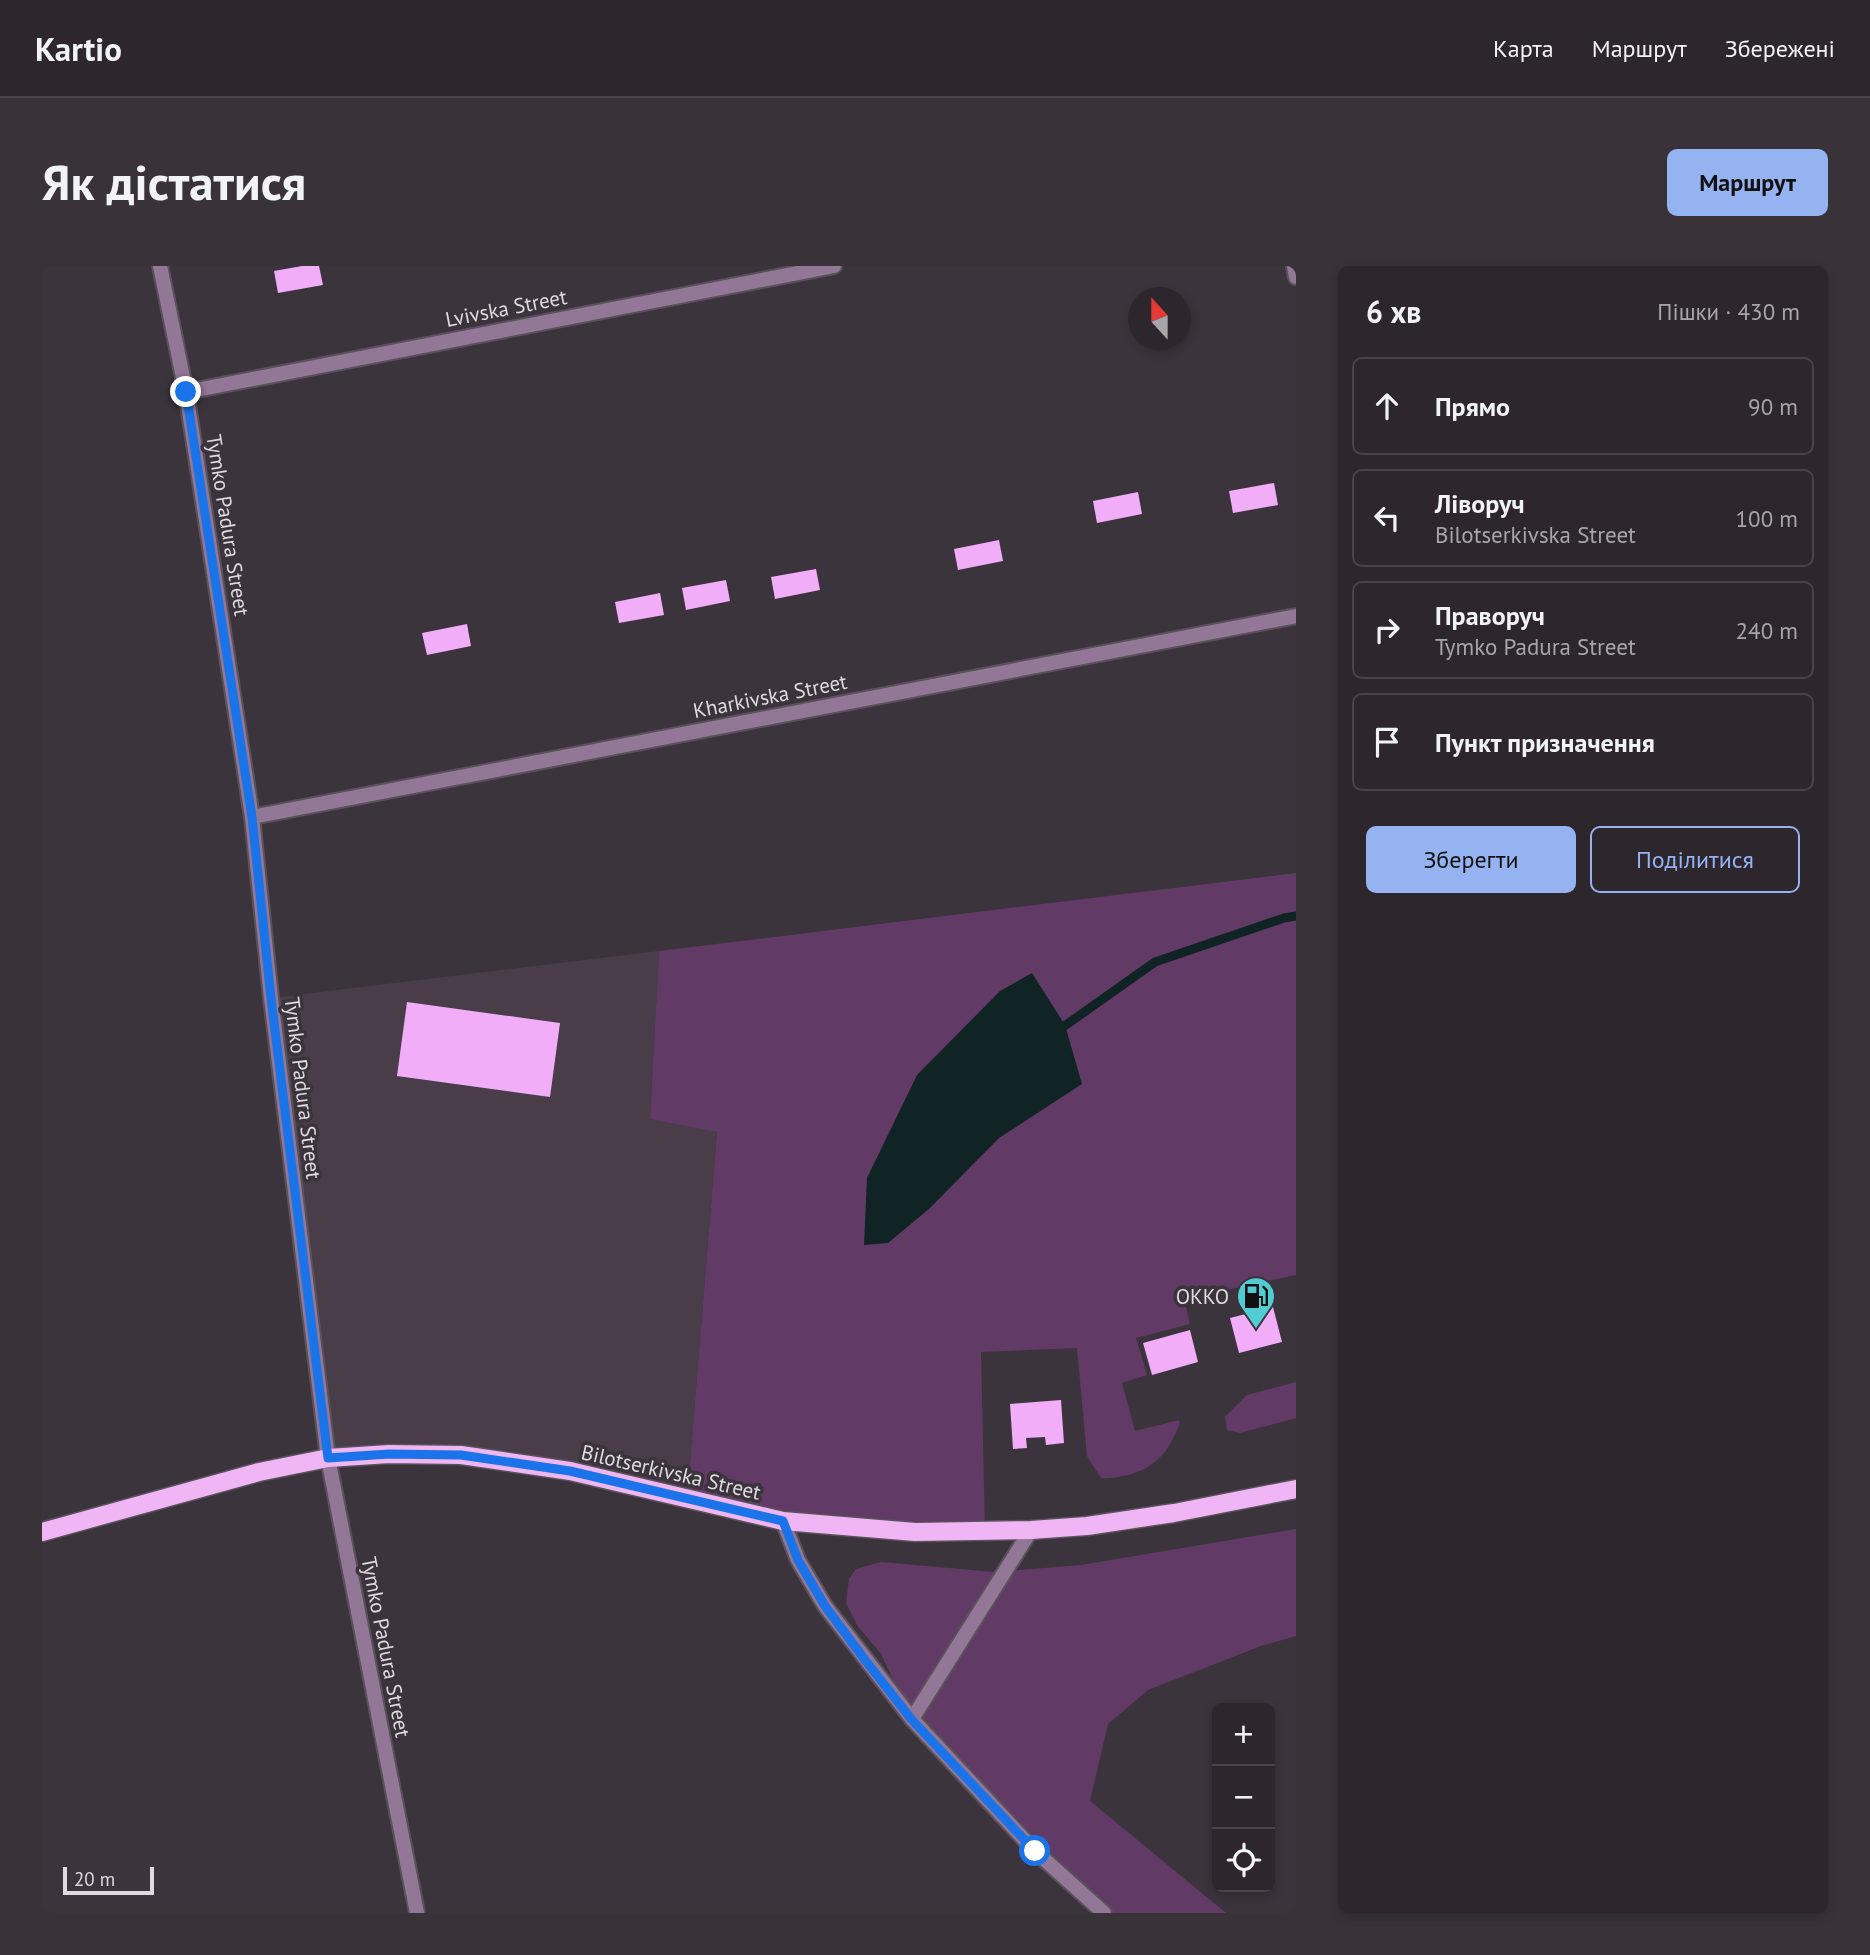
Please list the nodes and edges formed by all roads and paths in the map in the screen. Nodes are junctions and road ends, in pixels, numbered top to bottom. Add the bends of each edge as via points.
1 (160, 266) edge
2 (834, 266) edge
3 (1294, 266) edge
4 (1296, 277) edge
5 (186, 392) junction
6 (1296, 616) edge
7 (252, 817) junction
8 (328, 1458) junction
9 (1296, 1489) edge
10 (783, 1521) junction
11 (1031, 1530) junction
12 (42, 1532) edge
13 (912, 1720) junction
14 (417, 1913) edge
15 (1104, 1913) edge

1 - 5 street, Tymko Padura Street
2 - 5 street, Lvivska Street
3 - 4 street
5 - 7 street, Tymko Padura Street
6 - 7 street, Kharkivska Street
7 - 8 street, Tymko Padura Street
8 - 10 main road, Bilotserkivska Street via 461,1455 570,1471
8 - 12 main road, Bilotserkivska Street via 259,1472
8 - 14 street, Tymko Padura Street
9 - 11 main road, Bilotserkivska Street via 1174,1513
10 - 11 main road, Bilotserkivska Street via 915,1532
10 - 13 street via 798,1560 825,1606
11 - 13 street
13 - 15 street via 1035,1851

